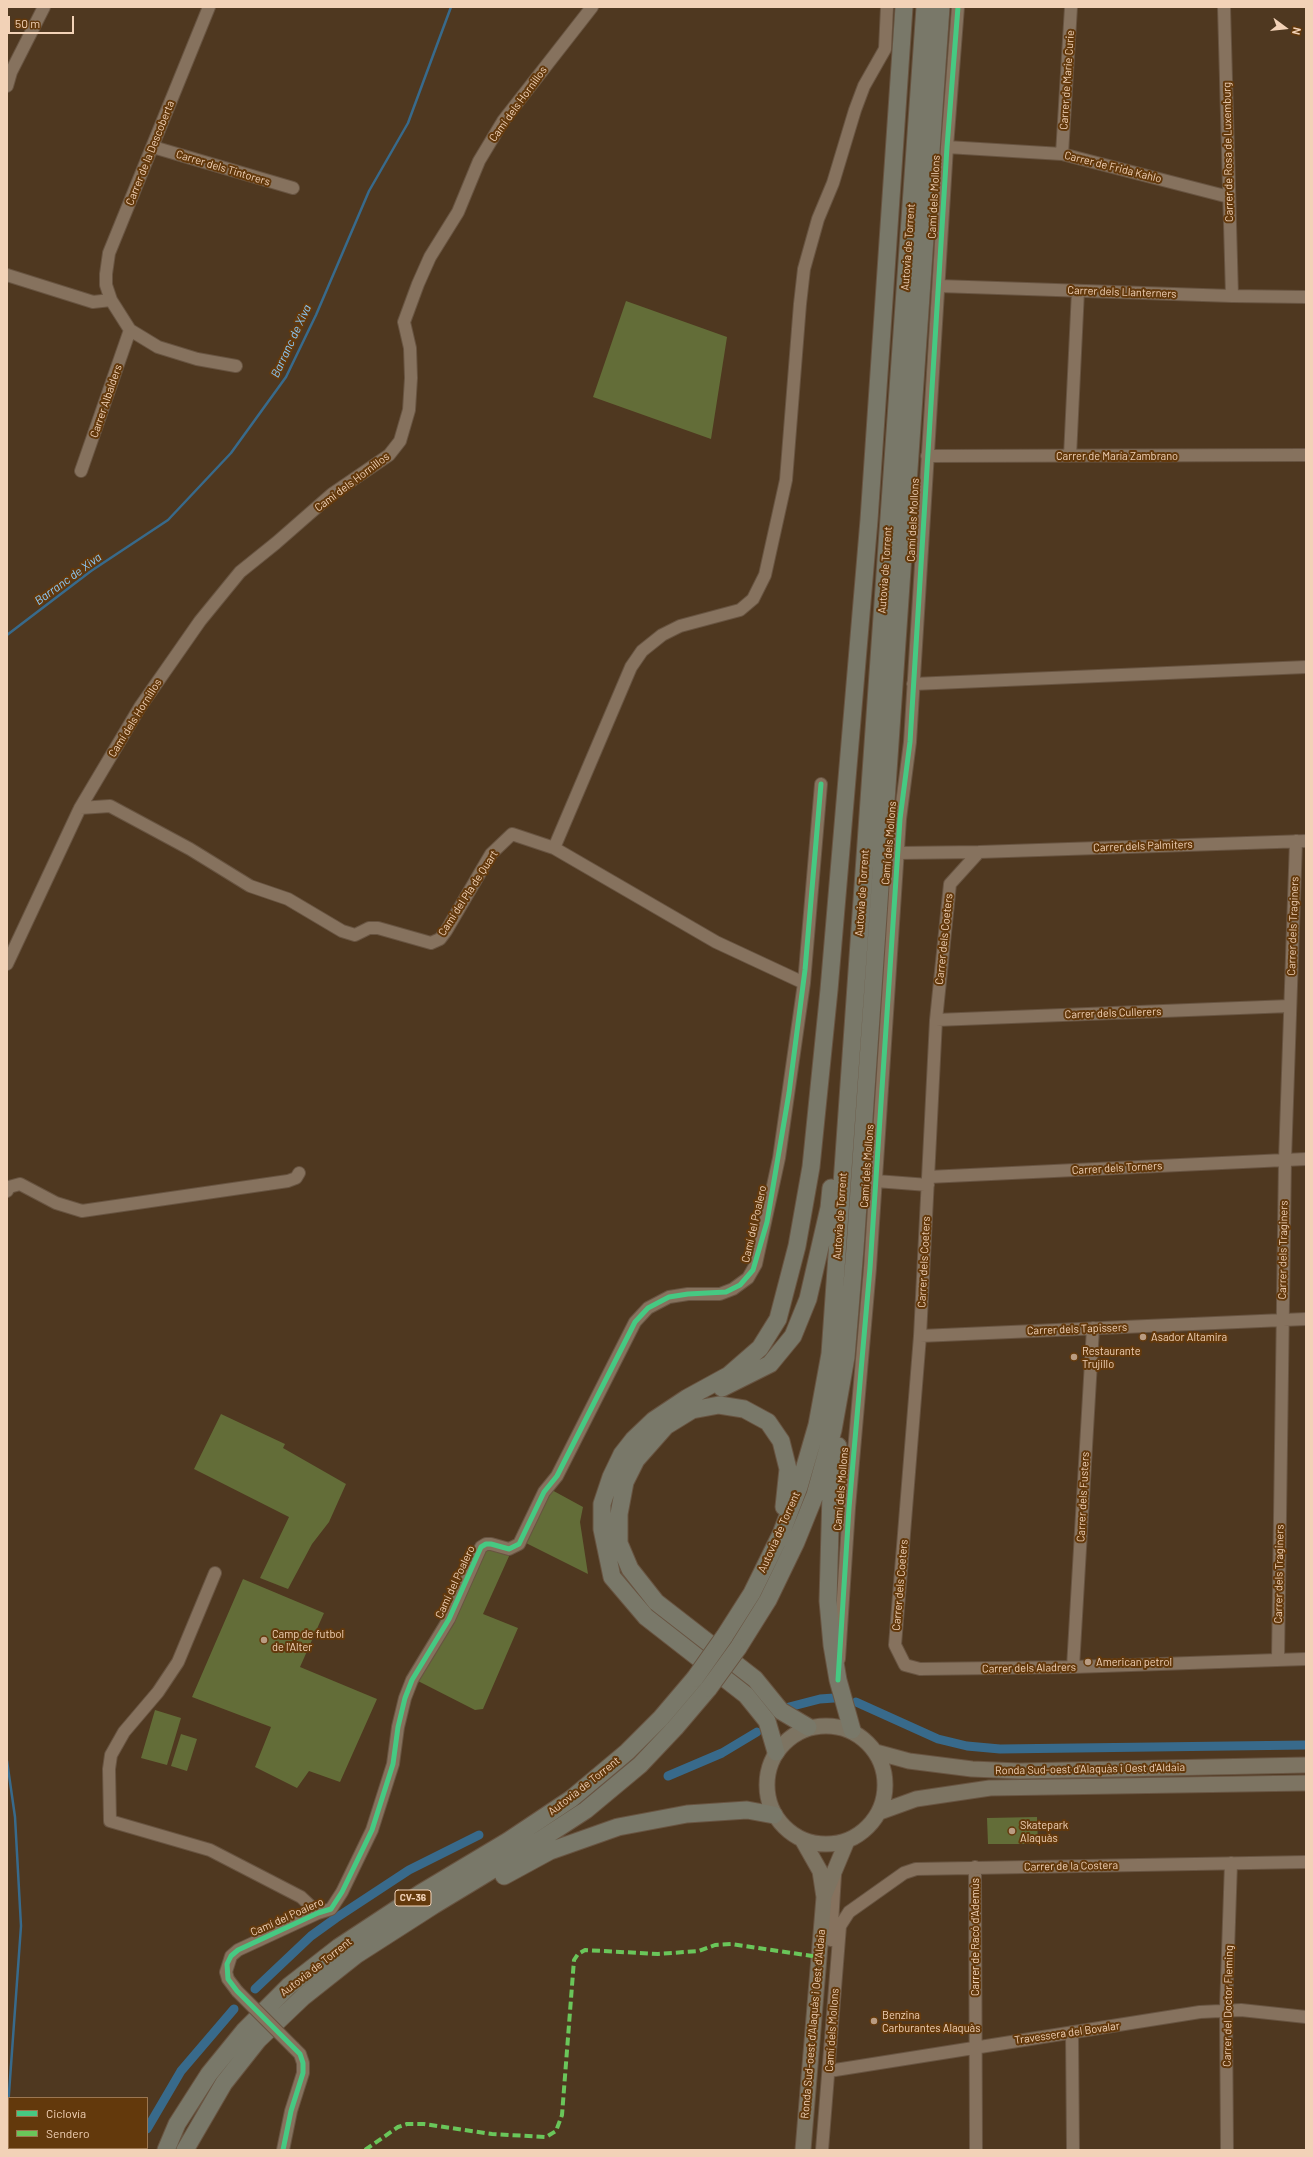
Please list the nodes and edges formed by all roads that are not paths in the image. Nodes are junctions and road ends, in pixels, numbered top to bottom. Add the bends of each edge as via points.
1 (44, 7) edge
2 (209, 7) edge
3 (592, 7) edge
4 (888, 7) edge
5 (904, 7) edge
6 (925, 7) edge
7 (942, 7) edge
8 (958, 7) edge
9 (1071, 7) edge
10 (1224, 7) edge
11 (7, 86) edge
12 (153, 147) junction
13 (947, 147) junction
14 (1062, 154) junction
15 (293, 188) dead end
16 (1229, 197) junction
17 (7, 275) edge
18 (939, 286) junction
19 (1078, 291) junction
20 (1232, 296) junction
21 (1306, 296) edge
22 (111, 300) junction
23 (130, 330) junction
24 (236, 366) dead end
25 (1306, 455) edge
26 (927, 456) junction
27 (1070, 456) junction
28 (81, 471) dead end
29 (1306, 667) edge
30 (913, 684) junction
31 (821, 784) dead end
32 (80, 808) junction
33 (1301, 841) edge
34 (554, 848) junction
35 (979, 852) junction
36 (897, 853) junction
37 (7, 964) edge
38 (804, 983) junction
39 (856, 989) junction
40 (1290, 1006) junction
41 (936, 1020) junction
42 (1306, 1159) edge
43 (1284, 1160) junction
44 (300, 1173) dead end
45 (876, 1181) junction
46 (928, 1181) junction
47 (7, 1191) edge
48 (855, 1248) junction
49 (1306, 1319) edge
50 (1282, 1320) junction
51 (1093, 1328) junction
52 (920, 1336) junction
53 (654, 1420) junction
54 (215, 1573) dead end
55 (721, 1636) junction
56 (1306, 1659) edge
57 (1278, 1660) junction
58 (1073, 1667) junction
59 (920, 1669) joint
60 (838, 1680) junction
61 (808, 1727) junction
62 (852, 1730) junction
63 (776, 1752) junction
64 (876, 1752) junction
65 (1306, 1765) edge
66 (1306, 1783) edge
67 (880, 1812) junction
68 (774, 1815) junction
69 (803, 1841) junction
70 (848, 1841) junction
71 (1306, 1862) edge
72 (1231, 1863) junction
73 (975, 1868) junction
74 (835, 1869) junction
75 (824, 1897) junction
76 (849, 1912) joint
77 (318, 1913) junction
78 (356, 1955) junction
79 (834, 1993) junction
80 (1226, 2010) junction
81 (1306, 2017) edge
82 (1072, 2032) junction
83 (975, 2047) junction
84 (829, 2071) junction
85 (166, 2150) edge
86 (185, 2150) edge
87 (283, 2150) edge
88 (803, 2150) edge
89 (822, 2150) edge
90 (976, 2150) edge
91 (1073, 2150) edge
92 (1227, 2150) edge

1 - 11 street via 11,72
2 - 12 street, Carrer de la Descoberta
3 - 32 street, Camí dels Hornillos via 503,121 479,161 458,212 430,257 418,284 404,322 410,348 411,378 409,410 400,441 389,455 332,494 240,572 200,620 140,707
4 - 34 street via 885,49 864,86 855,110 804,269 786,480 765,575 753,598 740,610 680,626 662,635 642,651 631,667
5 - 53 highway via 869,520 831,966 811,1166 798,1239 778,1319 760,1348 729,1375
6 - 39 highway, Autovia de Torrent / CV-36
7 - 48 highway, Autovia de Torrent / CV-36
8 - 13 street, Camí dels Mollons
9 - 14 street, Carrer de Marie Curie
10 - 16 street, Carrer de Rosa de Luxemburg
12 - 15 street, Carrer dels Tintorers
12 - 22 street, Carrer de la Descoberta via 109,253 106,285
13 - 14 street, Carrer de Frida Kahlo
13 - 18 street, Camí dels Mollons
14 - 16 street, Carrer de Frida Kahlo
16 - 20 street, Carrer de Rosa de Luxemburg
17 - 22 street via 93,302
18 - 19 street, Carrer dels Llanterners
18 - 26 street, Camí dels Mollons
19 - 20 street, Carrer dels Llanterners
19 - 27 street
20 - 21 street, Carrer dels Llanterners
22 - 23 street, Carrer de la Descoberta
23 - 24 street via 158,348
23 - 28 street, Carrer Albalders
25 - 27 street, Carrer de María Zambrano
26 - 27 street, Carrer de María Zambrano
26 - 30 street, Camí dels Mollons
29 - 30 street
30 - 36 street, Camí dels Mollons via 910,742
31 - 38 street, Camí del Poalero
32 - 34 street, Camí del Pla de Quart via 110,806 190,849 250,886 288,899 342,931 355,935 369,928 378,928 431,943 440,939 446,931 491,854 512,834
32 - 37 street, Camí dels Hornillos
33 - 35 street, Carrer dels Palmiters
33 - 40 street, Carrer dels Traginers
34 - 38 street, Camí del Pla de Quart via 716,942
35 - 36 street, Carrer dels Palmiters
35 - 41 street, Carrer dels Coeters via 950,884
36 - 45 street, Camí dels Mollons
38 - 77 street, Camí del Poalero via 779,1158 753,1270 740,1285 726,1292 669,1297 657,1302 642,1315 630,1331 557,1476 544,1492 519,1544 509,1549 491,1544 481,1547 449,1619 412,1680 405,1698 393,1764 372,1830 331,1909
39 - 53 highway via 847,1025 839,1122 828,1208 808,1299 793,1336 770,1364
39 - 55 highway, Autovia de Torrent / CV-36 via 830,1354 817,1425 799,1486 781,1534 752,1593
40 - 41 street, Carrer dels Cullerers
40 - 43 street, Carrer dels Traginers
41 - 46 street, Carrer dels Coeters
42 - 43 street, Carrer dels Torners
43 - 46 street, Carrer dels Torners
43 - 50 street, Carrer dels Traginers
44 - 47 street via 288,1181 82,1211 56,1203 20,1184 9,1187
45 - 46 street, Carrer dels Torners
45 - 60 street, Camí dels Mollons
46 - 52 street, Carrer dels Coeters
48 - 60 highway via 858,1277 852,1357 831,1493 828,1601
48 - 78 highway, Autovia de Torrent / CV-36, bridge via 846,1357 833,1430 815,1495 768,1600 738,1648 675,1728 640,1764 586,1810
49 - 50 street, Carrer dels Tapissers
50 - 51 street, Carrer dels Tapissers
50 - 57 street, Carrer dels Traginers
51 - 52 street, Carrer dels Tapissers
51 - 58 street, Carrer dels Fusters
52 - 59 street, Carrer dels Coeters via 895,1645 905,1665
53 - 63 highway via 632,1440 622,1454 602,1504 602,1529 612,1576 646,1617 746,1695 767,1721
54 - 77 street via 178,1662 158,1692 124,1732 111,1755 110,1821 210,1850 301,1897
55 - 61 highway via 775,1530 786,1502 788,1469 781,1441 768,1422 744,1409 719,1405 692,1410 666,1426 636,1460 625,1482 619,1514 619,1543 630,1569 656,1602 755,1679 781,1711
55 - 85 highway, Autovia de Torrent / CV-36, bridge via 661,1718 627,1752 571,1799 508,1841 421,1892 339,1947 289,1986 244,2031 209,2074 178,2124
56 - 57 street, Carrer dels Aladrers
57 - 58 street, Carrer dels Aladrers
58 - 59 street, Carrer dels Aladrers
60 - 62 highway
61 - 62 main road via 830,1725
61 - 63 main road via 790,1737
62 - 64 main road
63 - 68 main road via 767,1772 767,1794
64 - 65 main road, Ronda Sud-oest d'Alaquàs i Oest d'Aldaia via 917,1762 972,1769
64 - 67 main road via 886,1781
66 - 67 main road, Ronda Sud-oest d'Alaquàs i Oest d'Aldaia via 990,1788 916,1799
67 - 70 main road via 866,1829
68 - 69 main road
68 - 78 highway via 747,1810 687,1814 618,1827 550,1851
69 - 70 main road via 825,1845
69 - 75 main road, Ronda Sud-oest d'Alaquàs i Oest d'Aldaia via 820,1871
70 - 74 main road, Ronda Sud-oest d'Alaquàs i Oest d'Aldaia
71 - 72 street, Carrer de la Costera
72 - 73 street, Carrer de la Costera
72 - 80 street, Carrer del Doctor Fleming
73 - 76 street, Carrer de la Costera via 916,1869 904,1873
73 - 83 street, Carrer de Racó d'Ademús
74 - 75 main road, Ronda Sud-oest d'Alaquàs i Oest d'Aldaia
74 - 79 street via 829,1970
75 - 88 main road, Ronda Sud-oest d'Alaquàs i Oest d'Aldaia
76 - 79 street, Camí dels Mollons via 840,1926
77 - 87 street, Camí del Poalero, bridge via 238,1950 231,1956 226,1972 237,1991 300,2054 303,2063 303,2073 291,2110
78 - 86 highway, Autovia de Torrent / CV-36 via 303,1997 258,2040 224,2083
79 - 84 street, Camí dels Mollons
80 - 81 street, Travessera del Bovalar
80 - 82 street, Travessera del Bovalar
80 - 92 street, Carrer del Doctor Fleming
82 - 83 street, Travessera del Bovalar
82 - 91 street
83 - 84 street, Travessera del Bovalar
83 - 90 street, Carrer de Racó d'Ademús
84 - 89 street, Camí dels Mollons

